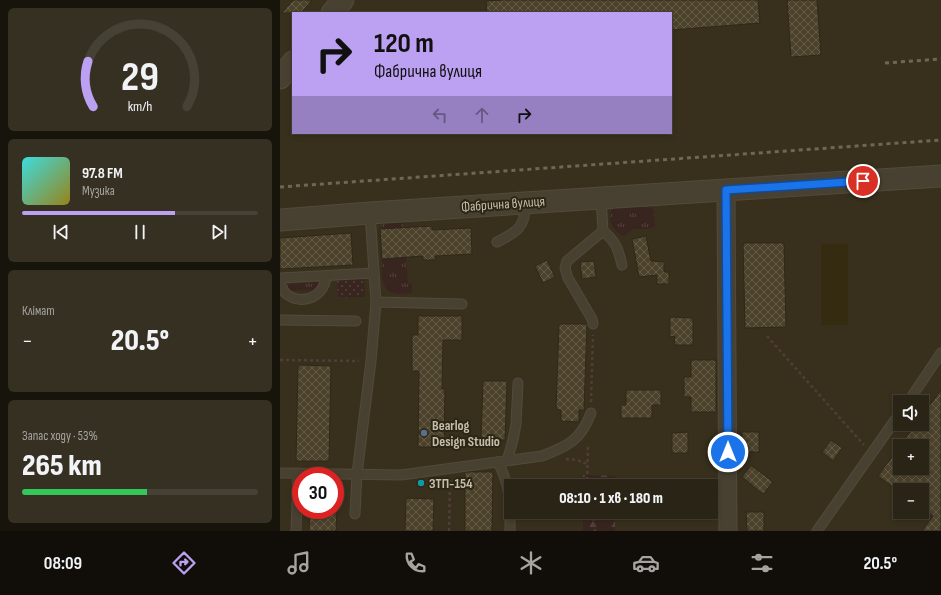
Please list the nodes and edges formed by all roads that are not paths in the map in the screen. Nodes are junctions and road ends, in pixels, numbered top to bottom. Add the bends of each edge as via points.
1 (343, 0) edge
2 (333, 12) edge
3 (292, 63) edge
4 (280, 78) edge
5 (941, 176) edge
6 (726, 190) junction
7 (601, 198) junction
8 (525, 203) junction
9 (370, 213) junction
10 (280, 220) edge
11 (603, 231) junction
12 (497, 242) dead end
13 (622, 265) dead end
14 (374, 273) junction
15 (326, 276) junction
16 (280, 278) edge
17 (280, 285) edge
18 (376, 302) junction
19 (462, 304) dead end
20 (280, 320) edge
21 (356, 321) dead end
22 (594, 324) road end
23 (941, 353) edge
24 (518, 383) dead end
25 (913, 395) edge
26 (591, 413) road end
27 (893, 423) edge
28 (502, 462) junction
29 (280, 473) edge
30 (292, 473) edge
31 (344, 474) edge
32 (357, 474) junction
33 (355, 514) dead end
34 (296, 519) edge
35 (296, 531) edge
36 (510, 531) edge
37 (728, 531) edge
38 (817, 531) edge

1 - 2 street
3 - 4 street
5 - 6 street, Фабрична вулиця
6 - 7 street, Фабрична вулиця
6 - 37 street
7 - 8 street, Фабрична вулиця
7 - 11 lane
8 - 9 street, Фабрична вулиця
8 - 12 lane via 525,214 520,228
9 - 10 street, Фабрична вулиця
9 - 14 lane
11 - 13 lane via 614,240 619,249
11 - 22 lane via 567,261 565,268
14 - 15 lane
14 - 18 lane
15 - 16 lane
15 - 17 lane via 323,288 318,294 303,300 288,296
18 - 19 lane
18 - 32 lane
20 - 21 lane
23 - 25 lane
24 - 28 lane via 513,440
26 - 28 lane via 580,436 563,448 542,456
27 - 38 lane
28 - 32 lane via 401,475
28 - 36 lane via 508,484
29 - 30 lane
31 - 32 lane
32 - 33 lane
34 - 35 lane

